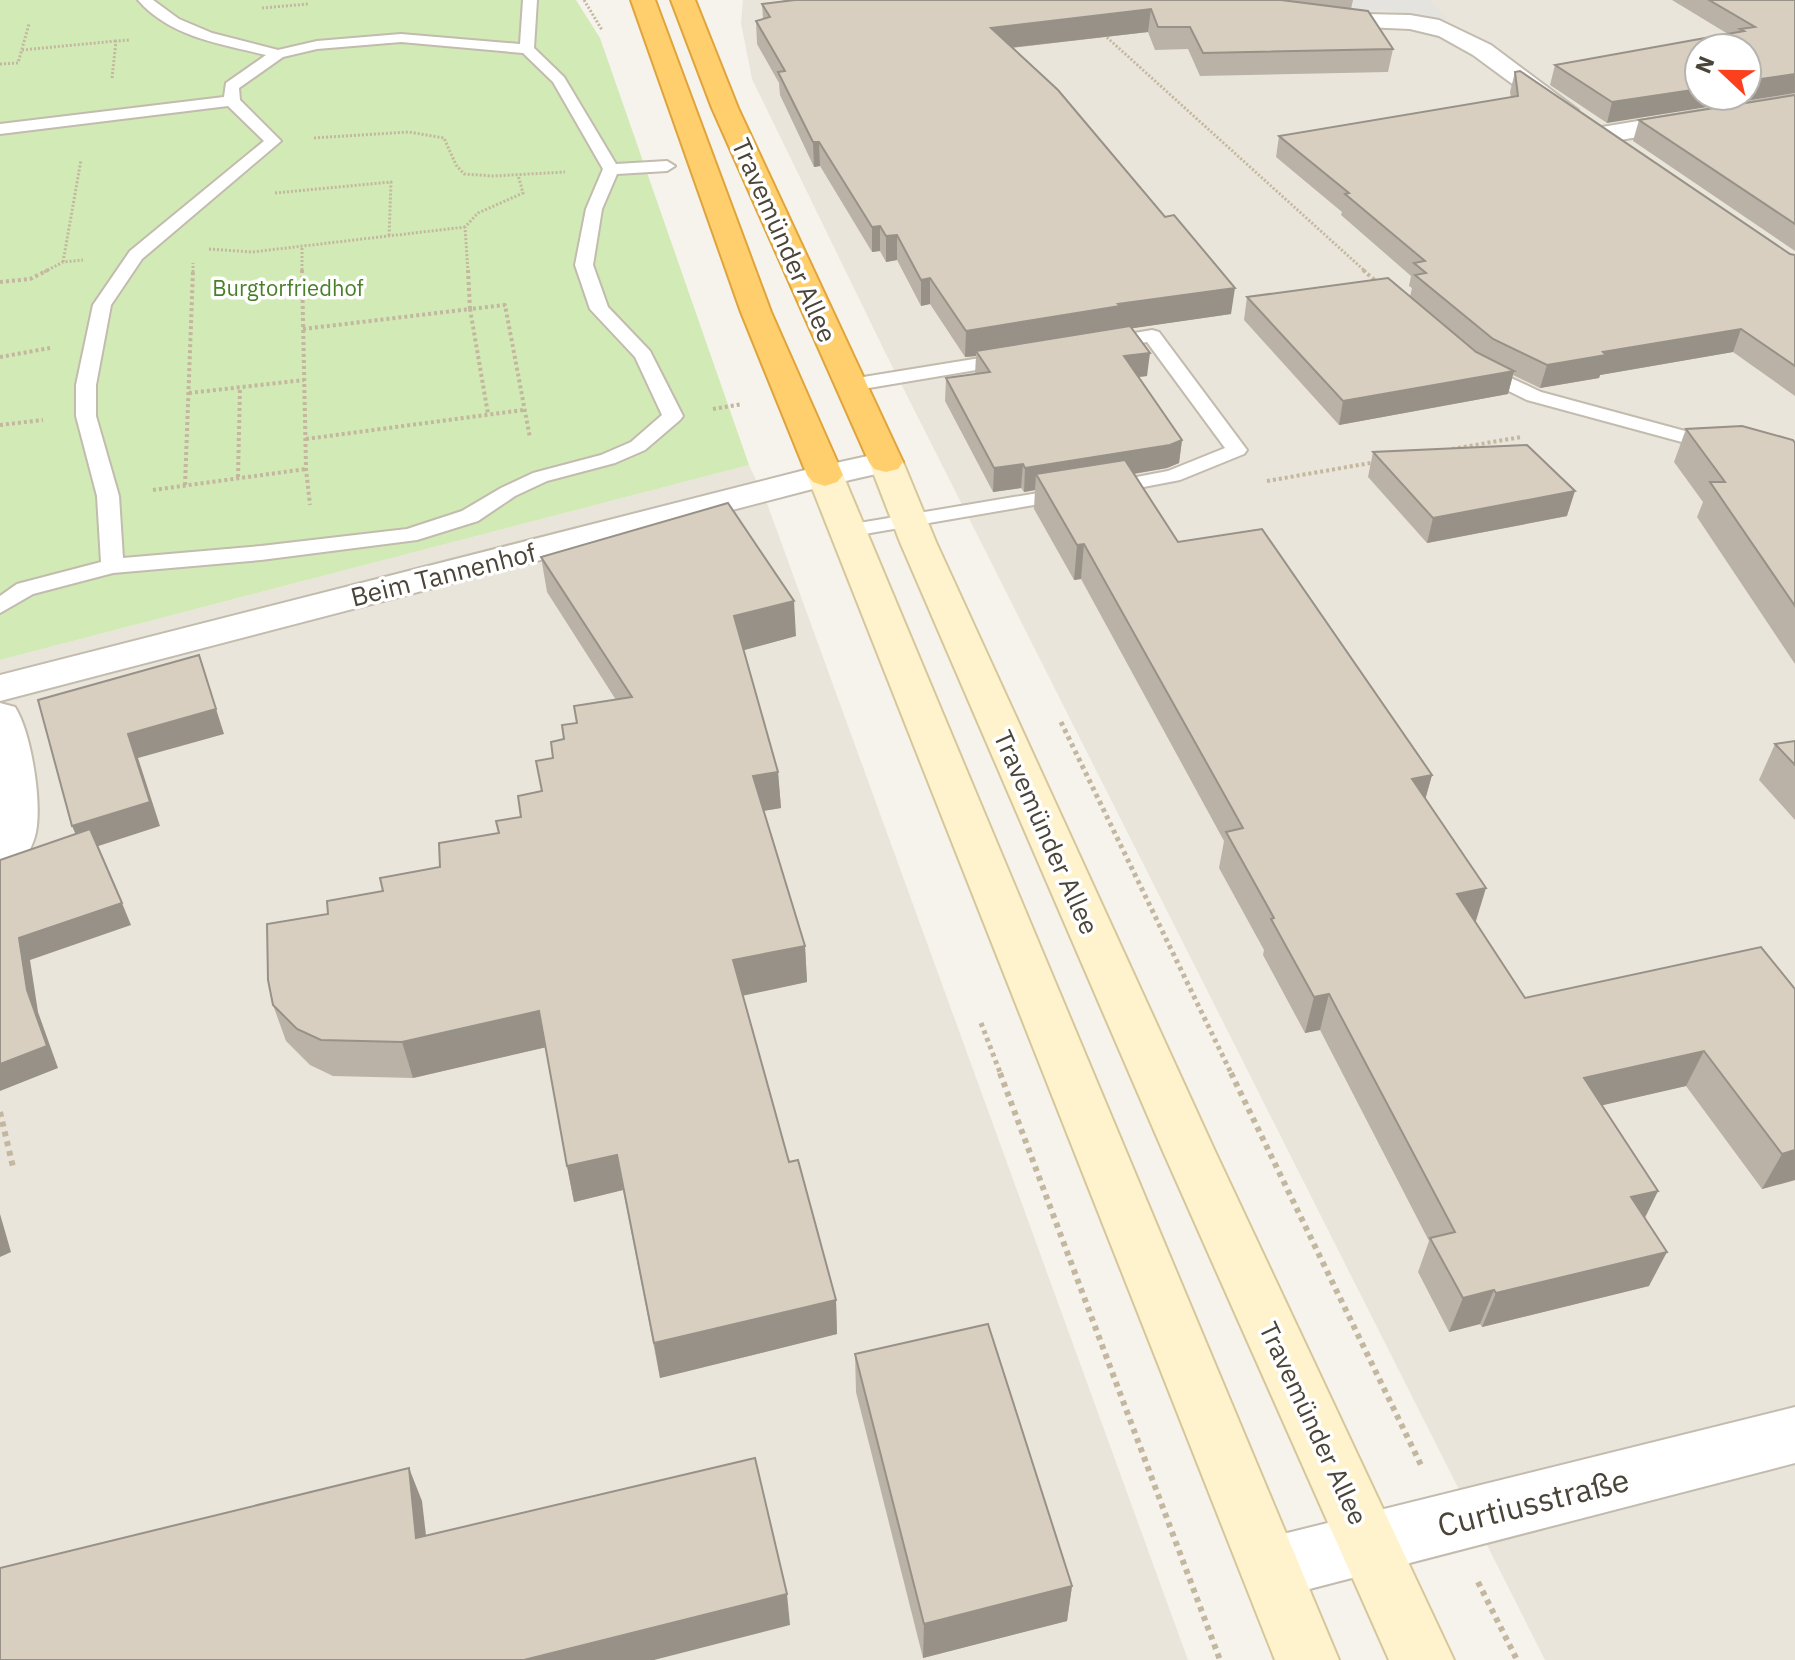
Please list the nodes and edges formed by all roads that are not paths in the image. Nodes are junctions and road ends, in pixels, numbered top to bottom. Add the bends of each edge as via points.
1 (145, 0) edge
2 (530, 0) edge
3 (683, 0) edge
4 (1258, 0) edge
5 (643, 1) edge
6 (527, 49) junction
7 (278, 54) junction
8 (232, 101) junction
9 (1795, 103) edge
10 (0, 129) edge
11 (1602, 135) junction
12 (1638, 160) edge
13 (667, 166) dead end
14 (611, 169) junction
15 (1081, 348) edge
16 (1038, 355) edge
17 (1468, 359) edge
18 (851, 385) junction
19 (1731, 449) edge
20 (886, 462) junction
21 (825, 475) junction
22 (910, 522) junction
23 (847, 531) junction
24 (112, 566) junction
25 (0, 606) edge
26 (0, 688) edge
27 (0, 716) edge
28 (0, 860) edge
29 (1795, 1435) edge
30 (1369, 1544) junction
31 (1271, 1568) junction
32 (1307, 1660) edge
33 (1422, 1660) edge

1 - 7 lane via 163,18 200,34
2 - 6 lane
3 - 18 highway, Travemünder Allee
4 - 11 street via 1278,13 1414,22 1449,31
5 - 21 highway, Travemünder Allee via 756,312
6 - 7 lane via 401,38
6 - 14 lane via 559,80
7 - 8 lane via 231,86
8 - 10 lane
8 - 24 lane via 273,141 136,255 102,305 86,385 86,416 108,496
9 - 11 street
11 - 12 street
13 - 14 lane
14 - 24 lane via 594,209 584,265 599,309 643,355 673,416 638,446 540,477 470,516 409,535
15 - 22 lane via 1152,336 1237,450 1173,476
16 - 18 lane
17 - 19 lane via 1534,396
18 - 20 highway, Travemünder Allee
20 - 21 street, Beim Tannenhof
20 - 22 main road, Travemünder Allee
21 - 23 main road, Travemünder Allee
21 - 26 street, Beim Tannenhof
22 - 23 lane
22 - 30 main road, Travemünder Allee
23 - 31 main road, Travemünder Allee
24 - 25 lane via 25,589
27 - 28 street via 17,822
29 - 30 street, Curtiusstraße
30 - 31 street, Curtiusstraße
30 - 33 main road, Travemünder Allee
31 - 32 main road, Travemünder Allee

